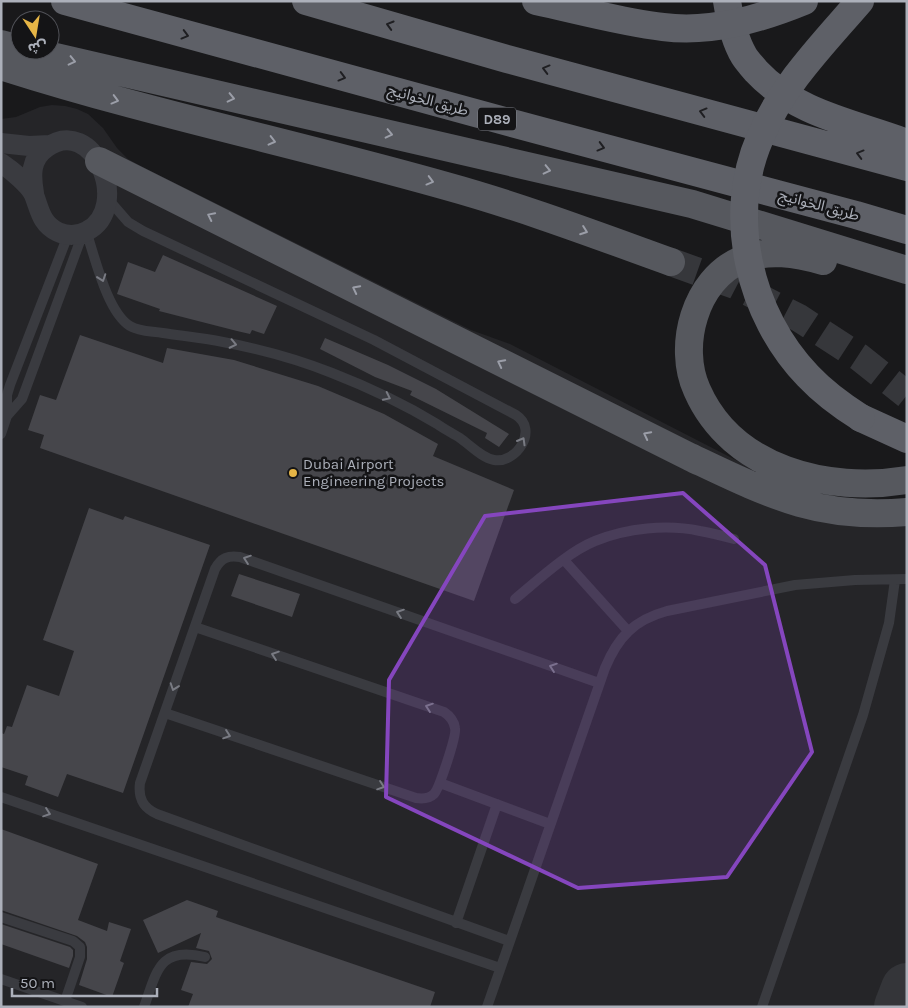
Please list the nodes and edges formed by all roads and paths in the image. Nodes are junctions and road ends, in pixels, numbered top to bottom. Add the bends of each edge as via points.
1 (65, 1) edge
2 (306, 1) edge
3 (536, 1) edge
4 (727, 1) edge
5 (804, 1) edge
6 (860, 1) edge
7 (60, 58) edge
8 (1, 66) edge
9 (1, 143) edge
10 (907, 143) edge
11 (50, 145) junction
12 (99, 161) junction
13 (1, 163) edge
14 (907, 167) edge
15 (34, 193) junction
16 (107, 198) junction
17 (907, 230) edge
18 (79, 233) junction
19 (671, 262) tunnel mouth
20 (902, 269) edge
21 (7, 416) junction
22 (1, 434) edge
23 (907, 439) edge
24 (907, 480) edge
25 (907, 512) edge
26 (734, 539) dead end
27 (564, 560) junction
28 (907, 579) edge
29 (895, 580) junction
30 (515, 599) dead end
31 (195, 627) junction
32 (628, 631) junction
33 (599, 683) junction
34 (164, 713) junction
35 (440, 783) junction
36 (1, 797) edge
37 (497, 804) junction
38 (550, 824) junction
39 (1, 917) edge
40 (456, 923) junction
41 (509, 941) junction
42 (205, 957) dead end
43 (500, 968) junction
44 (1, 979) edge
45 (65, 1001) junction
46 (82, 1007) edge
47 (144, 1007) edge
48 (486, 1007) edge
49 (762, 1007) edge

1 -> 17 highway, طريق الخوانيج / D89
14 -> 2 highway via 516,62
3 - 5 highway, bridge via 664,27 700,28 772,14
4 - 10 highway via 732,31 744,58 764,79 811,110
6 - 23 highway, bridge via 794,78 770,117 746,182 746,251 768,317 807,375 842,406
7 -> 20 main road via 692,204
8 -> 19 main road via 208,125 448,186
9 - 11 street
11 - 12 street via 59,141 78,142
11 - 15 street via 42,151 32,168
12 - 16 street
25 -> 12 main road via 850,512 801,504 754,486
13 - 15 street
15 - 18 street via 39,212 50,228
16 - 18 street via 102,216 93,228
18 -> 16 lane via 113,308 122,320 138,330 238,345 296,360 401,404 495,461 514,454 525,439 526,427 516,415 374,340 151,236 128,222
18 - 21 lane via 22,399
18 - 21 lane via 8,390
20 - 24 main road via 870,272 784,253 742,259 724,270 709,287 690,326 688,347 696,389 708,412 723,430 752,453 795,474 820,480 851,484
21 - 22 lane
26 - 27 lane via 700,530 664,528 629,531 594,541
27 - 30 lane
27 - 32 lane
28 - 29 lane
29 - 32 lane via 795,585 667,611 646,618
29 - 49 lane via 887,630 863,715
33 -> 31 lane via 240,556 225,558 218,563
31 -> 34 lane
35 -> 31 lane via 456,733 453,720 444,712
32 - 33 lane via 611,654
33 - 38 lane
34 -> 35 lane via 416,798 430,797
34 - 40 lane via 140,783 140,798 150,810
35 - 37 lane
36 -> 43 lane
37 - 38 lane
37 - 40 lane
38 - 41 lane
39 - 45 lane via 73,940 80,947 80,957
40 - 41 lane
41 - 43 lane
42 - 47 lane via 189,953 166,961 156,974
43 - 48 lane
44 - 45 lane
45 - 46 lane

